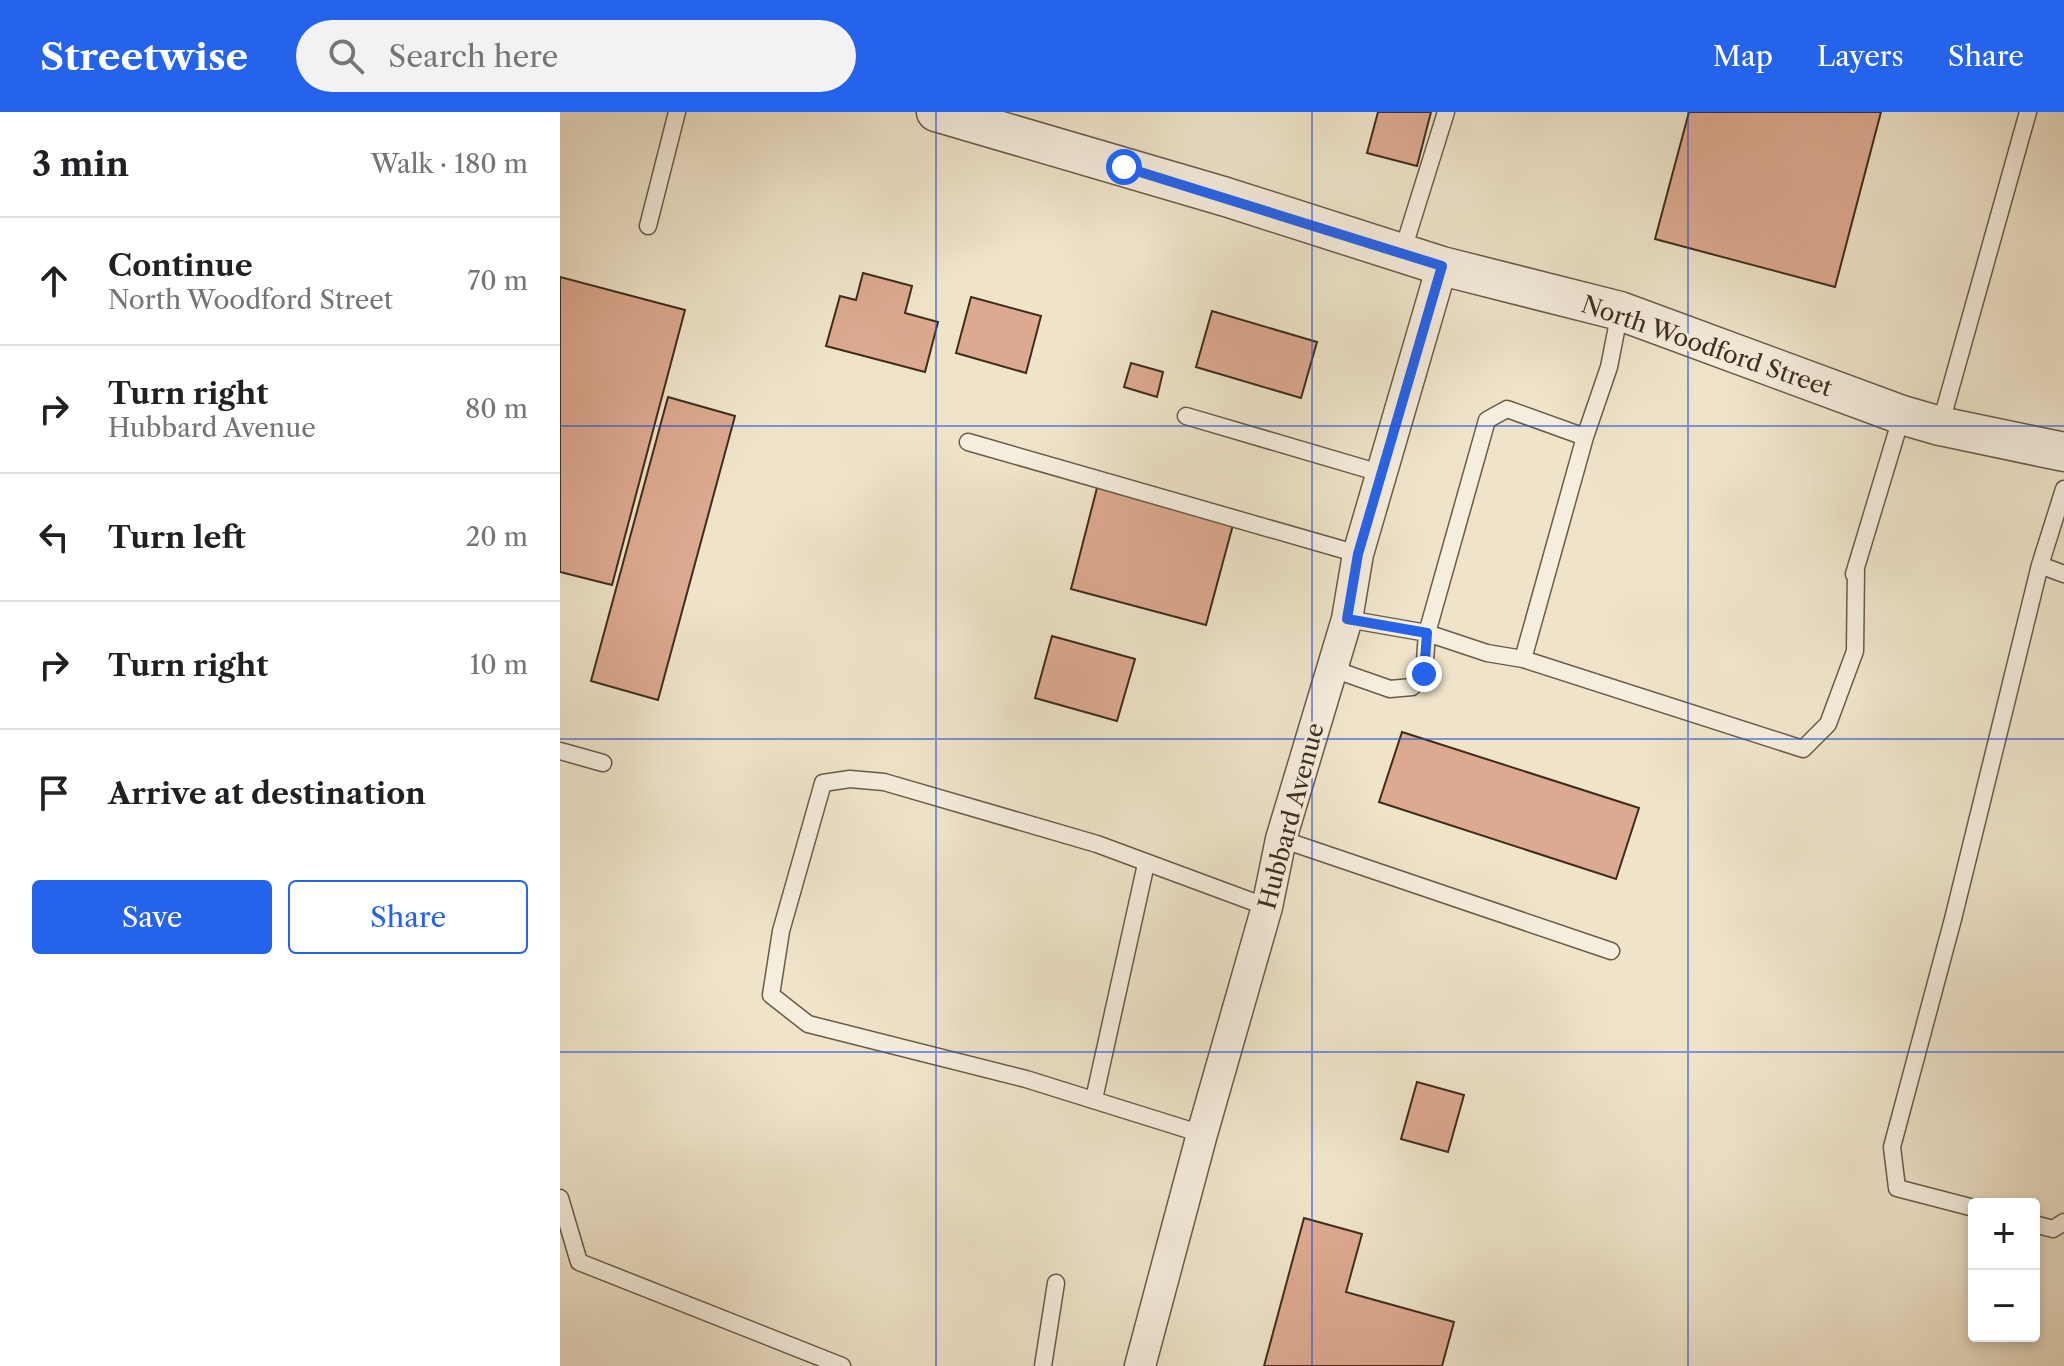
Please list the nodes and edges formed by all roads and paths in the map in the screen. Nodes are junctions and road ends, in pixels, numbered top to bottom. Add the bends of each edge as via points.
1 (677, 112) edge
2 (936, 112) edge
3 (1446, 112) edge
4 (2028, 112) edge
5 (648, 226) dead end
6 (1402, 253) junction
7 (1442, 266) junction
8 (1620, 311) junction
9 (1902, 415) junction
10 (1186, 416) dead end
11 (1940, 426) junction
12 (1585, 437) junction
13 (968, 442) dead end
14 (2064, 452) edge
15 (1380, 473) junction
16 (2064, 489) edge
17 (1358, 554) junction
18 (2040, 565) junction
19 (2064, 574) edge
20 (1347, 619) junction
21 (1427, 633) junction
22 (1523, 659) junction
23 (1333, 669) junction
24 (560, 751) edge
25 (603, 763) dead end
26 (1281, 839) junction
27 (1146, 864) junction
28 (1267, 907) junction
29 (1611, 951) dead end
30 (1094, 1099) junction
31 (1202, 1134) junction
32 (560, 1198) edge
33 (1968, 1206) edge
34 (2064, 1222) edge
35 (2040, 1226) edge
36 (1056, 1283) dead end
37 (842, 1366) edge
38 (1043, 1366) edge
39 (1140, 1366) edge

1 - 5 lane
2 - 6 street, North Woodford Street
3 - 6 lane
4 - 11 lane
6 - 7 street, North Woodford Street
7 - 8 street, North Woodford Street
7 - 15 street, Hubbard Avenue
8 - 9 street, North Woodford Street
8 - 12 lane via 1609,367
9 - 11 street, North Woodford Street
9 - 22 lane via 1855,571 1855,651 1828,724 1803,749
10 - 15 lane
11 - 14 street, North Woodford Street
12 - 21 lane via 1507,409 1487,420
12 - 22 lane
13 - 17 lane
15 - 17 street, Hubbard Avenue
16 - 18 lane
17 - 20 street, Hubbard Avenue
18 - 19 lane
18 - 33 lane via 1892,1147 1897,1188
20 - 21 lane
20 - 23 street, Hubbard Avenue
21 - 22 lane
21 - 23 lane via 1424,674 1412,687 1390,689
23 - 26 street, Hubbard Avenue
24 - 25 lane
26 - 28 street, Hubbard Avenue
26 - 29 lane
27 - 28 lane
27 - 30 lane
27 - 30 lane via 1097,844 884,782 823,783 781,931 771,995 808,1024
28 - 31 street, Hubbard Avenue
30 - 31 lane
31 - 39 street, Hubbard Avenue
32 - 37 lane via 579,1262
34 - 35 lane via 2053,1229
36 - 38 lane

